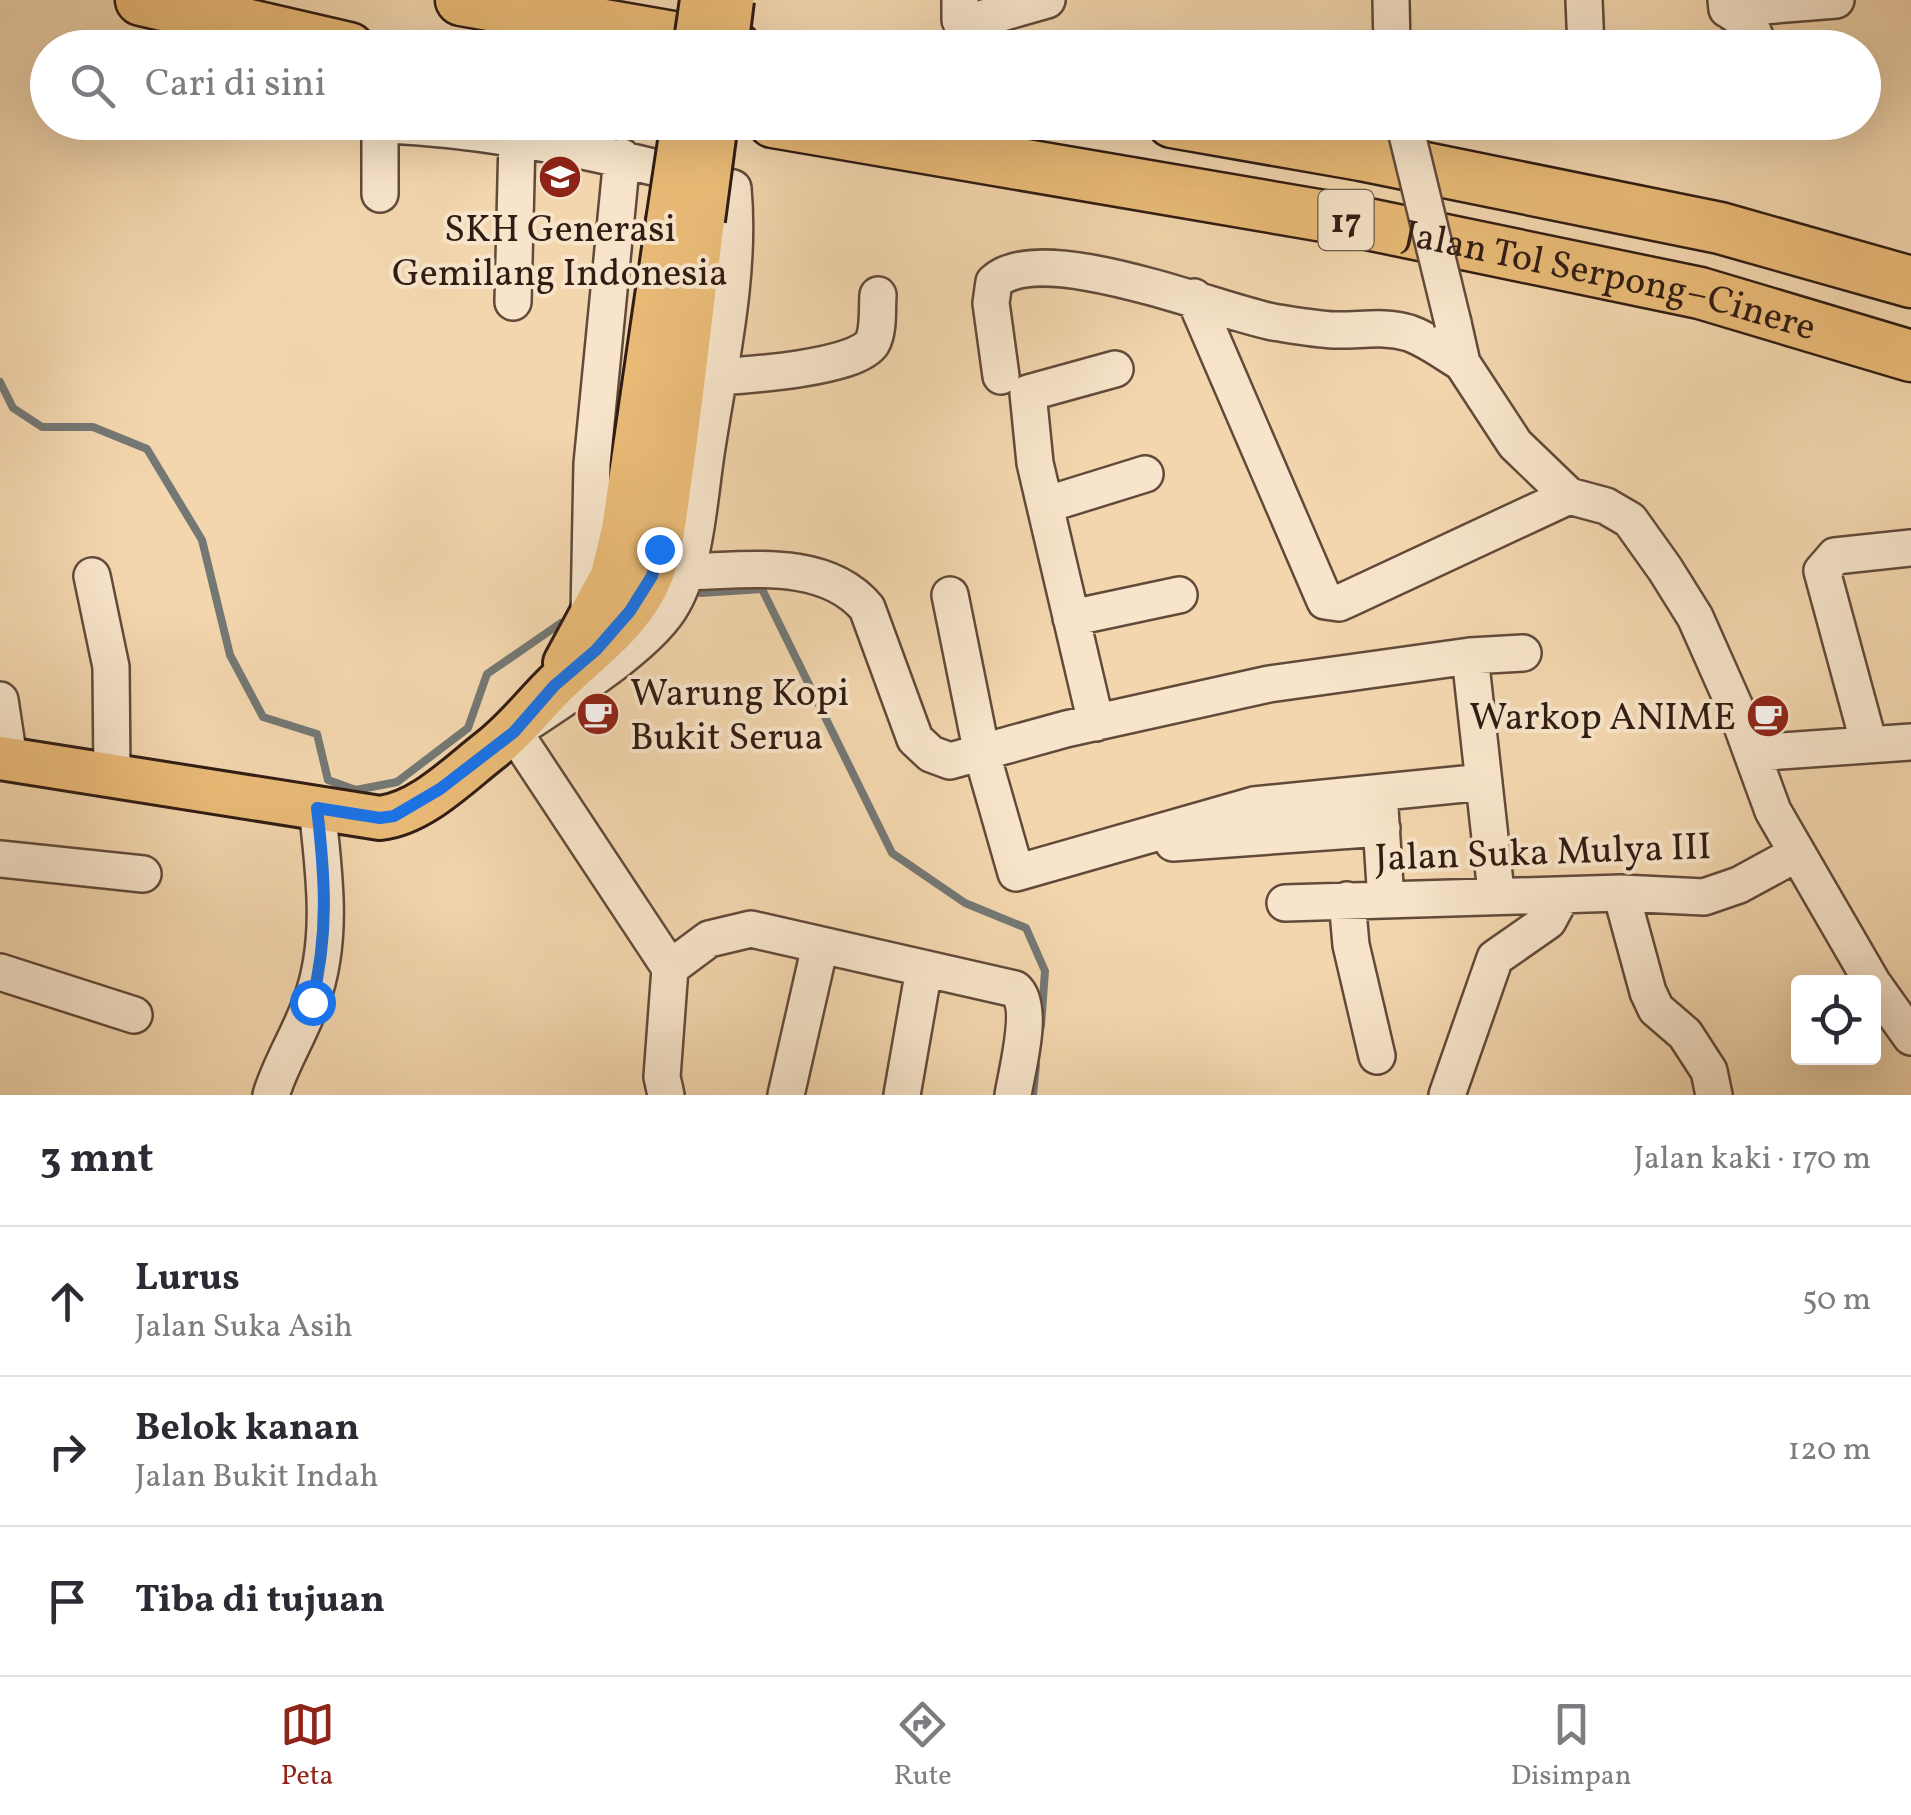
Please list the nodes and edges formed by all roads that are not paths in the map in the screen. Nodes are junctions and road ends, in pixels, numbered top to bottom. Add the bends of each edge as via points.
1 (142, 0) edge
2 (461, 0) edge
3 (702, 0) edge
4 (732, 0) edge
5 (960, 0) edge
6 (1047, 0) edge
7 (1392, 0) edge
8 (1584, 0) edge
9 (1836, 0) edge
10 (1726, 4) edge
11 (271, 30) edge
12 (633, 30) edge
13 (697, 30) edge
14 (728, 30) edge
15 (1392, 30) edge
16 (1585, 30) edge
17 (1753, 30) edge
18 (380, 140) edge
19 (517, 140) edge
20 (523, 140) edge
21 (683, 140) edge
22 (710, 140) edge
23 (879, 140) edge
24 (1275, 140) edge
25 (1408, 140) edge
26 (622, 157) junction
27 (380, 194) dead end
28 (685, 221) junction
29 (1911, 282) edge
30 (878, 295) dead end
31 (1194, 297) junction
32 (513, 302) dead end
33 (1911, 356) edge
34 (1462, 363) junction
35 (1114, 369) dead end
36 (1002, 376) dead end
37 (718, 377) junction
38 (1145, 474) dead end
39 (1569, 496) junction
40 (1044, 505) junction
41 (1911, 548) edge
42 (684, 572) junction
43 (92, 576) dead end
44 (950, 595) dead end
45 (1178, 595) dead end
46 (589, 614) junction
47 (1072, 618) junction
48 (1523, 654) dead end
49 (1470, 656) junction
50 (554, 686) junction
51 (0, 700) edge
52 (1096, 723) junction
53 (514, 732) junction
54 (1911, 742) edge
55 (1869, 744) junction
56 (982, 754) junction
57 (1753, 754) junction
58 (5, 758) edge
59 (112, 774) junction
60 (1484, 782) junction
61 (1380, 792) junction
62 (317, 808) junction
63 (1382, 828) junction
64 (1102, 848) junction
65 (1796, 854) junction
66 (0, 859) edge
67 (143, 874) dead end
68 (1495, 883) dead end
69 (1386, 886) dead end
70 (1621, 893) junction
71 (1562, 895) junction
72 (1347, 900) junction
73 (1285, 903) dead end
74 (820, 946) junction
75 (670, 968) junction
76 (924, 969) junction
77 (0, 972) edge
78 (1868, 975) edge
79 (1881, 994) edge
80 (134, 1016) dead end
81 (1909, 1031) edge
82 (1376, 1056) dead end
83 (271, 1095) edge
84 (666, 1095) edge
85 (786, 1095) edge
86 (902, 1095) edge
87 (1013, 1095) edge
88 (1447, 1095) edge
89 (1714, 1095) edge

1 - 11 highway
2 - 12 highway
3 - 13 main road, bridge
4 - 14 main road, bridge
5 - 6 street via 960,20 966,23
7 - 15 street
8 - 16 street
9 - 10 street
10 - 17 street
18 - 27 street
19 - 32 street
20 - 26 street
21 - 28 main road, bridge
22 - 28 main road, bridge
23 - 33 highway, Jalan Tol Serpong–Cinere / 17 via 1353,221 1700,293
24 - 29 highway, Jalan Tol Serpong–Cinere / 17 via 1720,228
25 - 34 street, bridge
26 - 37 street via 733,188 737,232
26 - 46 street via 592,464
28 - 46 main road via 612,576
28 - 50 main road via 677,434 652,576 596,650
30 - 37 street via 874,340 862,354
31 - 34 street via 1270,321 1414,334
31 - 36 street via 1098,273 1032,270 1000,276 991,303
31 - 39 street via 1325,601 1348,599
34 - 39 street via 1515,444
35 - 40 street via 1028,393
37 - 42 street
38 - 40 street
39 - 57 street via 1618,512 1640,531 1695,617
40 - 47 street
41 - 55 street via 1835,556 1822,570
42 - 53 street via 674,603 647,637
42 - 56 street via 789,572 831,579 853,592 867,608 915,739 950,760
43 - 59 street via 111,667
44 - 56 street
45 - 47 street
46 - 50 main road
47 - 52 street
48 - 49 street
49 - 52 street via 1269,684
49 - 60 street
50 - 53 main road
51 - 58 street
52 - 56 street
53 - 62 main road via 394,816
53 - 75 street
54 - 55 street
55 - 57 street
56 - 64 street via 1016,873
57 - 65 street
58 - 59 main road
59 - 62 main road
60 - 61 street
60 - 68 street
61 - 63 street
61 - 64 street via 1254,804
62 - 83 street via 326,897 321,966
63 - 64 street
63 - 69 street
65 - 70 street, Jalan Suka Mulya III via 1704,896
65 - 78 street
66 - 67 street
70 - 71 street, Jalan Suka Mulya III
70 - 89 street via 1656,1009 1685,1034
71 - 72 street, Jalan Suka Mulya III
71 - 88 street via 1548,921 1495,958
72 - 73 street, Jalan Suka Mulya III
72 - 82 street
74 - 75 street via 742,929 709,939
74 - 76 street
74 - 85 street
75 - 84 street
76 - 86 street
76 - 87 street via 1020,992 1024,1019
77 - 80 street
79 - 81 street

